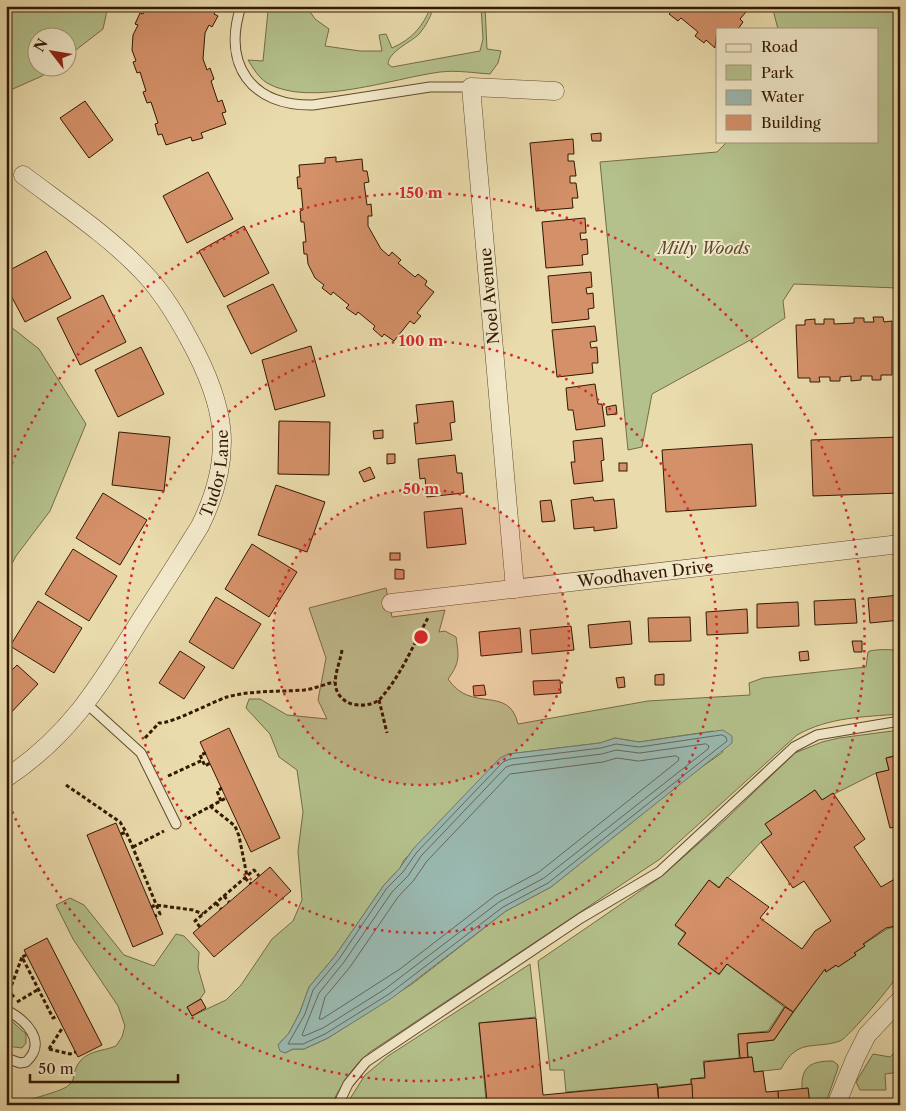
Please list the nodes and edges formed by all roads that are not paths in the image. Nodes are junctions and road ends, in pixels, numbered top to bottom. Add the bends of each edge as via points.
1 (241, 6) edge
2 (471, 87) junction
3 (555, 91) dead end
4 (23, 175) dead end
5 (900, 544) edge
6 (515, 589) junction
7 (391, 603) dead end
8 (87, 704) junction
9 (900, 721) edge
10 (6, 778) edge
11 (176, 824) dead end
12 (900, 1000) edge
13 (7, 1010) edge
14 (6, 1058) edge
15 (338, 1105) edge
16 (836, 1105) edge

1 - 2 lane via 236,36 238,65 254,88 274,99 313,105 430,87
2 - 3 street
2 - 6 street, Noel Avenue
4 - 8 street, Tudor Lane via 126,256 162,293 203,364 221,418 221,472 213,499 200,526
5 - 6 street, Woodhaven Drive
6 - 7 street, Woodhaven Drive
8 - 10 street, Tudor Lane via 42,751
8 - 11 lane via 137,748
9 - 15 lane via 817,735 794,747 659,872 581,918 366,1062 348,1084
12 - 16 street via 868,1035
13 - 14 lane via 28,1026 36,1046 26,1062

